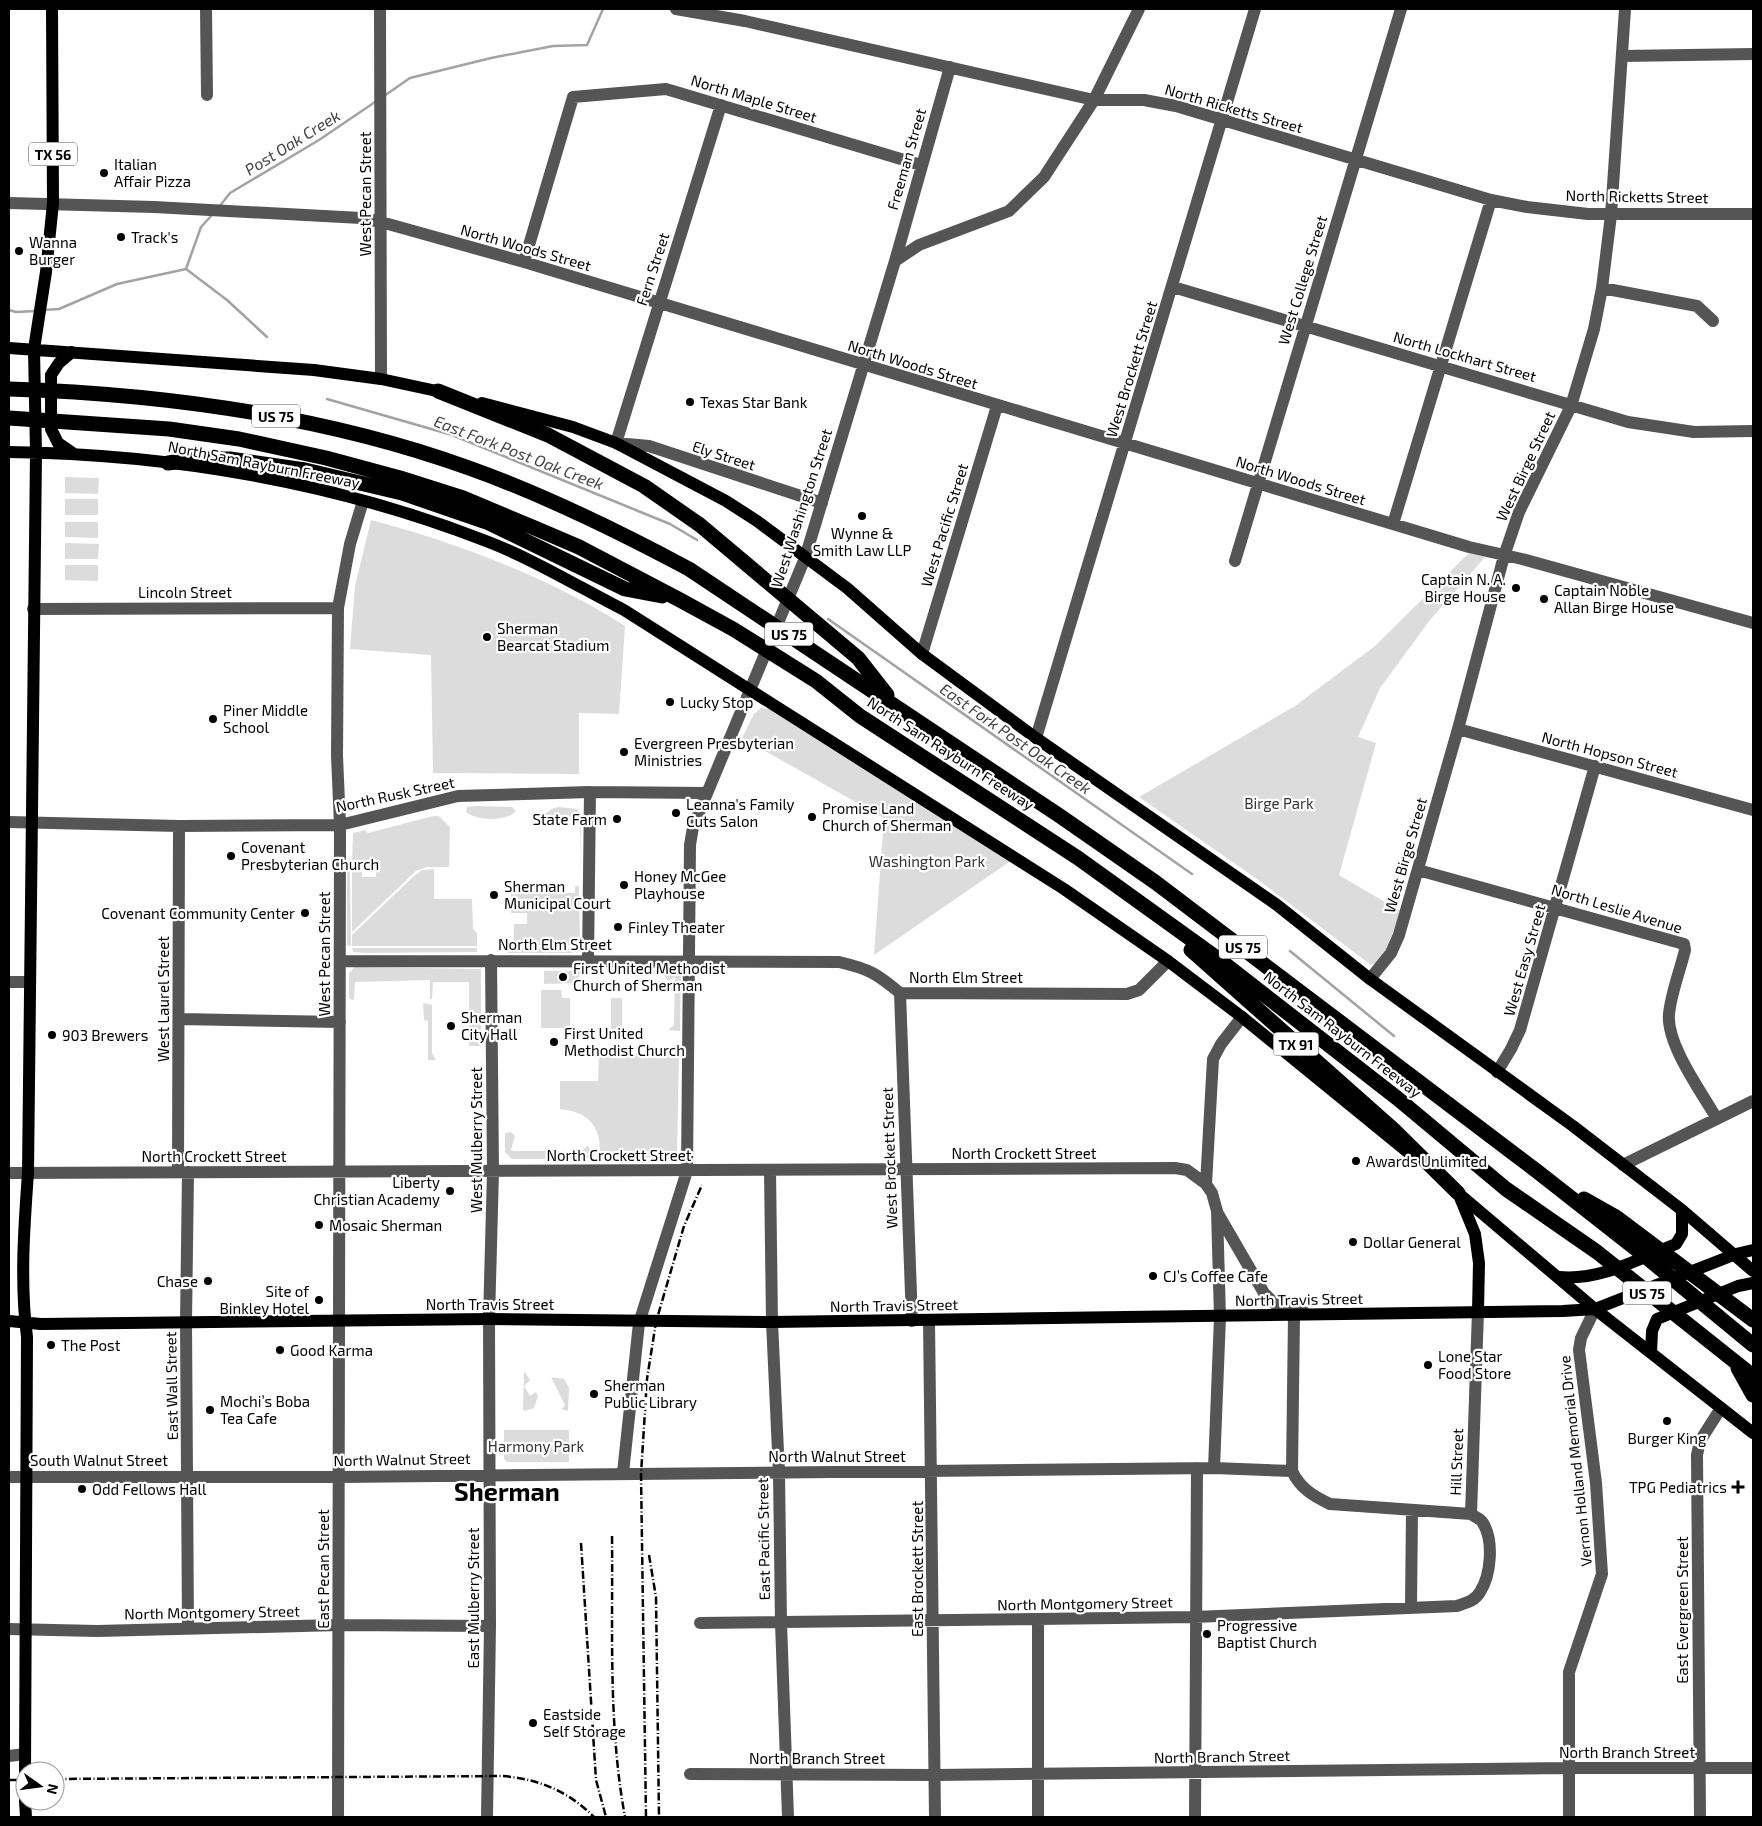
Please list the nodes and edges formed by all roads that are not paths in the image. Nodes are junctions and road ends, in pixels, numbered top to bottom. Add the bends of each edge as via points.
1 (52, 9) edge
2 (206, 9) edge
3 (380, 9) edge
4 (676, 9) edge
5 (1139, 9) edge
6 (1255, 9) edge
7 (1401, 9) edge
8 (1626, 9) edge
9 (745, 15) edge
10 (1753, 54) edge
11 (1622, 56) junction
12 (950, 66) junction
13 (207, 94) dead end
14 (1094, 100) junction
15 (721, 105) junction
16 (1222, 121) junction
17 (1355, 160) junction
18 (921, 165) junction
19 (1491, 200) junction
20 (9, 203) edge
21 (53, 203) junction
22 (1753, 214) edge
23 (1611, 215) junction
24 (381, 222) junction
25 (524, 262) junction
26 (895, 262) junction
27 (1173, 287) junction
28 (1602, 288) junction
29 (658, 304) junction
30 (1713, 321) dead end
31 (1306, 326) junction
32 (9, 348) edge
33 (34, 350) junction
34 (72, 352) junction
35 (864, 366) junction
36 (1441, 366) junction
37 (382, 379) junction
38 (9, 388) edge
39 (438, 391) junction
40 (997, 406) junction
41 (1571, 406) junction
42 (9, 418) edge
43 (1753, 431) edge
44 (616, 443) junction
45 (1125, 444) junction
46 (9, 452) edge
47 (36, 453) junction
48 (74, 454) junction
49 (168, 463) junction
50 (1258, 484) junction
51 (363, 501) junction
52 (822, 502) junction
53 (1393, 524) junction
54 (1504, 556) junction
55 (804, 558) junction
56 (1235, 561) dead end
57 (680, 600) junction
58 (338, 608) junction
59 (33, 610) junction
60 (1753, 623) edge
61 (922, 654) junction
62 (751, 691) junction
63 (896, 706) junction
64 (1458, 729) junction
65 (1036, 738) junction
66 (1595, 766) junction
67 (590, 792) junction
68 (706, 793) junction
69 (1753, 810) edge
70 (9, 822) edge
71 (31, 822) junction
72 (340, 824) junction
73 (179, 826) junction
74 (1418, 870) junction
75 (1132, 897) junction
76 (1556, 907) junction
77 (492, 960) junction
78 (689, 960) junction
79 (340, 961) junction
80 (588, 961) junction
81 (1168, 961) junction
82 (1370, 979) junction
83 (9, 982) edge
84 (29, 982) junction
85 (900, 993) junction
86 (1242, 1017) junction
87 (180, 1019) junction
88 (340, 1022) junction
89 (1496, 1072) junction
90 (1753, 1101) edge
91 (1717, 1119) junction
92 (1623, 1165) junction
93 (905, 1169) junction
94 (770, 1170) junction
95 (687, 1171) junction
96 (183, 1172) junction
97 (494, 1172) junction
98 (9, 1173) edge
99 (28, 1173) junction
100 (340, 1173) junction
101 (1206, 1184) junction
102 (1458, 1192) junction
103 (1682, 1210) junction
104 (1217, 1211) junction
105 (1644, 1247) junction
106 (1753, 1250) edge
107 (1736, 1254) junction
108 (1753, 1270) edge
109 (1559, 1277) junction
110 (1753, 1283) edge
111 (1594, 1308) junction
112 (1478, 1311) junction
113 (1319, 1315) junction
114 (1294, 1316) junction
115 (1220, 1317) junction
116 (489, 1319) junction
117 (339, 1320) junction
118 (1753, 1320) edge
119 (9, 1321) edge
120 (912, 1321) junction
121 (929, 1321) junction
122 (25, 1322) junction
123 (186, 1322) junction
124 (639, 1322) junction
125 (772, 1322) junction
126 (1753, 1346) edge
127 (1651, 1353) junction
128 (1736, 1364) junction
129 (1753, 1376) edge
130 (1753, 1395) edge
131 (1721, 1408) junction
132 (1753, 1433) edge
133 (1197, 1468) junction
134 (1214, 1468) junction
135 (1292, 1471) junction
136 (779, 1472) junction
137 (932, 1472) junction
138 (623, 1473) junction
139 (490, 1474) junction
140 (188, 1475) junction
141 (9, 1477) edge
142 (27, 1477) junction
143 (339, 1477) junction
144 (1412, 1510) junction
145 (1471, 1514) junction
146 (1471, 1602) joint
147 (1411, 1607) junction
148 (1195, 1617) junction
149 (933, 1620) junction
150 (1038, 1620) junction
151 (700, 1623) dead end
152 (780, 1623) junction
153 (340, 1625) junction
154 (490, 1626) junction
155 (26, 1628) junction
156 (9, 1629) edge
157 (188, 1629) junction
158 (25, 1754) junction
159 (9, 1756) edge
160 (25, 1761) edge
161 (1568, 1768) junction
162 (1699, 1768) junction
163 (1753, 1768) edge
164 (786, 1773) junction
165 (1038, 1773) junction
166 (1195, 1773) junction
167 (690, 1774) dead end
168 (935, 1775) junction
169 (338, 1817) edge
170 (487, 1817) edge
171 (788, 1817) edge
172 (935, 1817) edge
173 (1038, 1817) edge
174 (1195, 1817) edge
175 (1568, 1817) edge
176 (1700, 1817) edge

1 - 21 main road, TX 56
2 - 13 street
3 - 24 street, West Pecan Street
4 - 9 street, North Ricketts Street
5 - 14 street
6 - 16 street, West Brockett Street
7 - 17 street, West College Street
8 - 11 street, West Birge Street
9 - 12 street, North Ricketts Street
10 - 11 street
11 - 23 street, West Birge Street
12 - 14 street, North Ricketts Street
12 - 18 street, Freeman Street
14 - 16 street, North Ricketts Street via 1144,100 1176,106
14 - 26 street via 1044,177 1009,211 919,245
15 - 18 street, North Maple Street
15 - 25 street, North Maple Street via 666,89 573,97
15 - 29 street, Fern Street
16 - 17 street, North Ricketts Street
16 - 27 street, West Brockett Street
17 - 19 street, North Ricketts Street
17 - 31 street, West College Street
18 - 26 street, Freeman Street
19 - 23 street, North Ricketts Street
19 - 36 street
20 - 21 street, North Woods Street
21 - 24 street, North Woods Street via 361,218
21 - 33 main road, TX 56
22 - 23 street, North Ricketts Street
23 - 28 street, West Birge Street
24 - 25 street, North Woods Street
24 - 37 street, West Pecan Street
25 - 29 street, North Woods Street
26 - 35 street, West Washington Street
27 - 31 street, North Lockhart Street
27 - 45 street, West Brockett Street
28 - 30 street via 1697,306
28 - 41 street, West Birge Street via 1584,370
29 - 35 street, North Woods Street
29 - 44 street, Fern Street
31 - 36 street, North Lockhart Street
31 - 50 street, West College Street
32 - 33 main road
33 - 34 main road
33 - 47 main road, TX 56
34 - 37 main road via 253,364
34 - 48 main road via 59,363 52,375 51,429 58,443
35 - 40 street, North Woods Street
35 - 52 street, West Washington Street
36 - 41 street, North Lockhart Street
36 - 53 street
37 - 39 main road
38 - 63 highway, North Sam Rayburn Freeway / US 75 via 77,391 251,411 327,426 469,468 569,509 689,569
39 - 44 main road via 573,427
39 - 63 highway via 548,435 644,486 700,525 858,658
40 - 45 street, North Woods Street
40 - 61 street, West Pacific Street
41 - 43 street, North Lockhart Street via 1628,422 1694,432
41 - 54 street, West Birge Street via 1518,512
42 - 57 highway, North Sam Rayburn Freeway / US 75 via 169,429 239,439 400,478 463,498 579,547
44 - 52 street, Ely Street via 649,446
44 - 55 main road via 726,501
45 - 50 street, North Woods Street
45 - 65 street, West Brockett Street
46 - 47 main road, North Sam Rayburn Freeway
47 - 48 main road, North Sam Rayburn Freeway
47 - 59 main road, TX 56
48 - 49 main road, North Sam Rayburn Freeway
49 - 51 main road, North Sam Rayburn Freeway
49 - 57 highway via 198,458 230,459 305,470 402,493 489,523 625,588
50 - 53 street, North Woods Street
50 - 56 street, West College Street
51 - 58 street, West Pecan Street via 350,544
51 - 62 main road, North Sam Rayburn Freeway via 487,541 553,573 624,610
52 - 55 street, West Washington Street
53 - 54 street, North Woods Street
54 - 60 street, North Woods Street
54 - 64 street, West Birge Street
55 - 61 main road via 847,588
55 - 62 street, West Washington Street
57 - 75 highway, North Sam Rayburn Freeway / US 75 via 816,681 860,716 1044,834
58 - 59 street, Lincoln Street
58 - 72 street, West Pecan Street via 336,756
59 - 71 main road, TX 56
61 - 65 main road
62 - 68 street, West Washington Street
62 - 81 main road, North Sam Rayburn Freeway via 1064,889
63 - 105 highway, North Sam Rayburn Freeway / US 75 via 1155,882 1538,1172
64 - 66 street, North Hopson Street
64 - 74 street, West Birge Street
65 - 82 main road via 1277,905
66 - 69 street, North Hopson Street
66 - 76 street, West Easy Street
67 - 68 street, North Rusk Street
67 - 72 street, North Rusk Street via 458,796
67 - 80 street
68 - 78 street, West Washington Street via 690,844
70 - 71 street, North Rusk Street
71 - 73 street, North Rusk Street
71 - 84 main road, TX 56
72 - 73 street, North Rusk Street
72 - 79 street, West Pecan Street
73 - 87 street, West Laurel Street
74 - 76 street, North Leslie Avenue
74 - 82 street, West Birge Street via 1399,935
75 - 102 highway, TX 91 via 1394,1129
75 - 128 highway, North Sam Rayburn Freeway / US 75 via 1217,958 1397,1098 1506,1189 1597,1252
76 - 89 street, West Easy Street via 1520,1030
76 - 91 street, North Leslie Avenue via 1684,944 1669,1015 1682,1057
77 - 79 street, North Elm Street
77 - 80 street, North Elm Street
77 - 97 street, West Mulberry Street
78 - 80 street, North Elm Street
78 - 85 street, North Elm Street via 838,962 866,968
78 - 95 street, West Washington Street
79 - 88 street, West Pecan Street
81 - 85 street, North Elm Street via 1140,990 1127,994
81 - 86 main road, North Sam Rayburn Freeway
82 - 89 main road
83 - 84 street
84 - 99 main road, TX 56
85 - 93 street, West Brockett Street
86 - 101 street via 1213,1059
86 - 102 main road, North Sam Rayburn Freeway
87 - 88 street
87 - 96 street, West Laurel Street
88 - 100 street, West Pecan Street
89 - 92 main road
90 - 91 street
91 - 92 street
92 - 103 main road
93 - 94 street, North Crockett Street
93 - 101 street, North Crockett Street via 1175,1168 1187,1170
93 - 120 street, West Brockett Street
94 - 95 street, North Crockett Street
94 - 125 street, East Pacific Street
95 - 97 street, North Crockett Street
95 - 124 street, West Washington Street
96 - 99 street, North Crockett Street
96 - 100 street, North Crockett Street
96 - 123 street, East Wall Street
97 - 100 street, North Crockett Street
97 - 116 street, West Mulberry Street
98 - 99 street, North Crockett Street
99 - 122 main road, TX 56 via 24,1233
100 - 117 street, West Pecan Street
101 - 104 street
102 - 109 main road, North Sam Rayburn Freeway
102 - 112 main road via 1475,1234
103 - 107 main road
103 - 109 main road via 1682,1234 1676,1244 1594,1277
104 - 113 street via 1264,1293 1278,1306
104 - 115 street
105 - 118 highway
105 - 126 highway, North Sam Rayburn Freeway / US 75 via 1716,1316
106 - 107 main road, North Travis Street
107 - 108 main road
107 - 111 main road, North Travis Street
109 - 111 main road, North Sam Rayburn Freeway
110 - 127 main road via 1657,1319 1652,1330
111 - 112 main road, North Travis Street
111 - 127 main road, North Sam Rayburn Freeway
111 - 161 street, Vernon Holland Memorial Drive via 1579,1350 1596,1482 1602,1574 1569,1672
112 - 113 main road, North Travis Street
112 - 145 street, Hill Street
113 - 114 main road, North Travis Street
114 - 115 main road, North Travis Street
114 - 135 street
115 - 121 main road, North Travis Street
115 - 134 street
116 - 117 main road, North Travis Street
116 - 124 main road, North Travis Street
116 - 139 street, East Mulberry Street
117 - 123 main road, North Travis Street
117 - 143 street, East Pecan Street
119 - 122 main road, North Travis Street
120 - 121 main road, North Travis Street
120 - 125 main road, North Travis Street
121 - 137 street, East Brockett Street
122 - 123 main road, North Travis Street
122 - 142 main road, TX 56
123 - 140 street, East Wall Street
124 - 125 main road, North Travis Street
124 - 138 street, West Washington Street
125 - 136 street, East Pacific Street
127 - 131 main road, North Sam Rayburn Freeway
128 - 129 highway, North Sam Rayburn Freeway / US 75
128 - 130 highway
131 - 132 main road, North Sam Rayburn Freeway
131 - 162 street, East Evergreen Street via 1704,1434 1697,1455
133 - 134 street, North Walnut Street
133 - 137 street, North Walnut Street
133 - 148 street
134 - 135 street, North Walnut Street
135 - 144 street via 1298,1483 1330,1504
136 - 137 street, North Walnut Street
136 - 138 street, North Walnut Street
136 - 152 street, East Pacific Street
137 - 149 street, East Brockett Street
138 - 139 street, North Walnut Street
139 - 143 street, North Walnut Street
139 - 154 street, East Mulberry Street
140 - 142 street, South Walnut Street
140 - 143 street, North Walnut Street
140 - 157 street, East Wall Street
141 - 142 street, South Walnut Street
142 - 155 main road, TX 56
143 - 153 street, East Pecan Street
144 - 145 street
144 - 147 street
145 - 146 street, Hill Street via 1482,1522 1488,1535 1489,1562 1480,1593
146 - 147 street, North Montgomery Street via 1457,1606
147 - 148 street, North Montgomery Street
148 - 150 street, North Montgomery Street
148 - 166 street
149 - 150 street, North Montgomery Street
149 - 152 street, North Montgomery Street
149 - 168 street, East Brockett Street
150 - 165 street
151 - 152 street, North Montgomery Street
152 - 164 street, East Pacific Street
153 - 154 street, North Montgomery Street
153 - 157 street, North Montgomery Street
153 - 169 street, East Pecan Street
154 - 170 street, East Mulberry Street
155 - 156 street, North Montgomery Street
155 - 157 street, North Montgomery Street via 97,1631
155 - 158 main road, TX 56
158 - 159 street
158 - 160 main road, TX 56
161 - 162 street, North Branch Street
161 - 166 street, North Branch Street
161 - 175 street, Vernon Holland Memorial Drive
162 - 163 street, North Branch Street
162 - 176 street, East Evergreen Street
164 - 167 street, North Branch Street
164 - 168 street, North Branch Street
164 - 171 street, East Pacific Street
165 - 166 street, North Branch Street
165 - 168 street, North Branch Street
165 - 173 street
166 - 174 street
168 - 172 street, East Brockett Street

